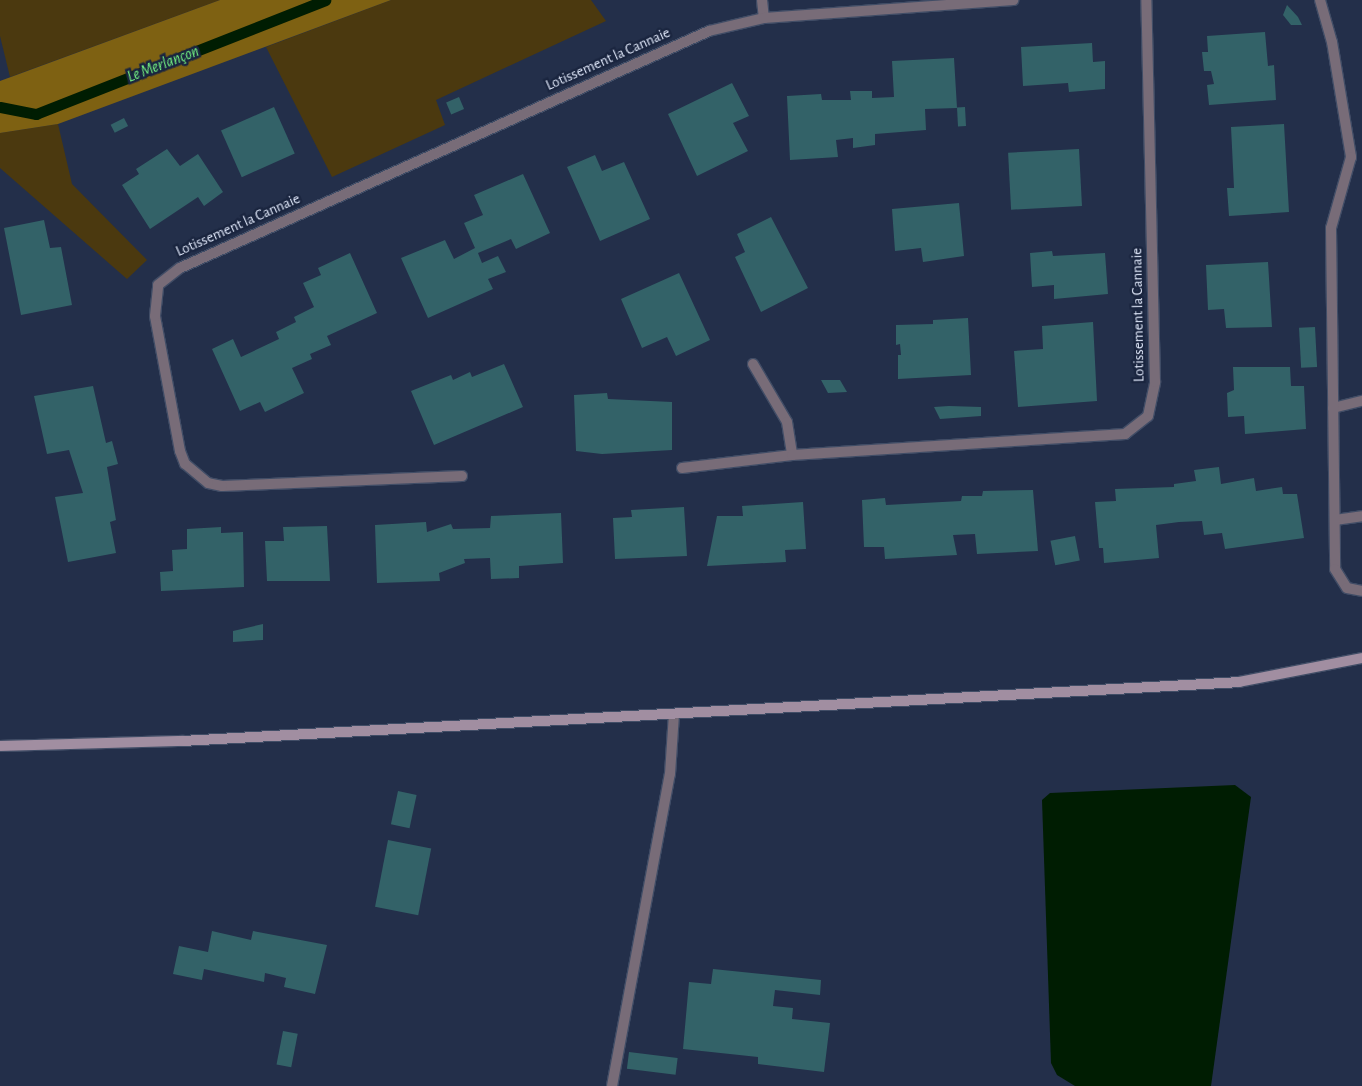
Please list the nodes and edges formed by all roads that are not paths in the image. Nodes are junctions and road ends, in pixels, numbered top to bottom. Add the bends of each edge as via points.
1 (762, 0) edge
2 (1013, 0) edge
3 (1146, 0) edge
4 (1320, 0) edge
5 (764, 18) junction
6 (753, 364) dead end
7 (1362, 401) edge
8 (1333, 408) junction
9 (792, 455) junction
10 (682, 468) dead end
11 (462, 476) dead end
12 (1362, 516) edge
13 (1335, 520) junction
14 (1362, 591) edge
15 (1362, 658) edge
16 (674, 714) junction
17 (0, 746) edge
18 (612, 1086) edge

1 - 5 street
2 - 5 street, Lotissement la Cannaie
3 - 9 street, Lotissement la Cannaie via 1155,382 1148,416 1125,434
4 - 8 street via 1332,42 1351,158 1331,228
5 - 11 street, Lotissement la Cannaie via 709,31 610,73 180,268 158,285 155,316 180,450 185,464 208,483 222,486
6 - 9 street via 787,422
7 - 8 street
8 - 13 street
9 - 10 street, Lotissement la Cannaie
12 - 13 street
13 - 14 street via 1335,569 1347,588
15 - 16 main road via 1239,682
16 - 17 main road via 182,741
16 - 18 street via 670,774

